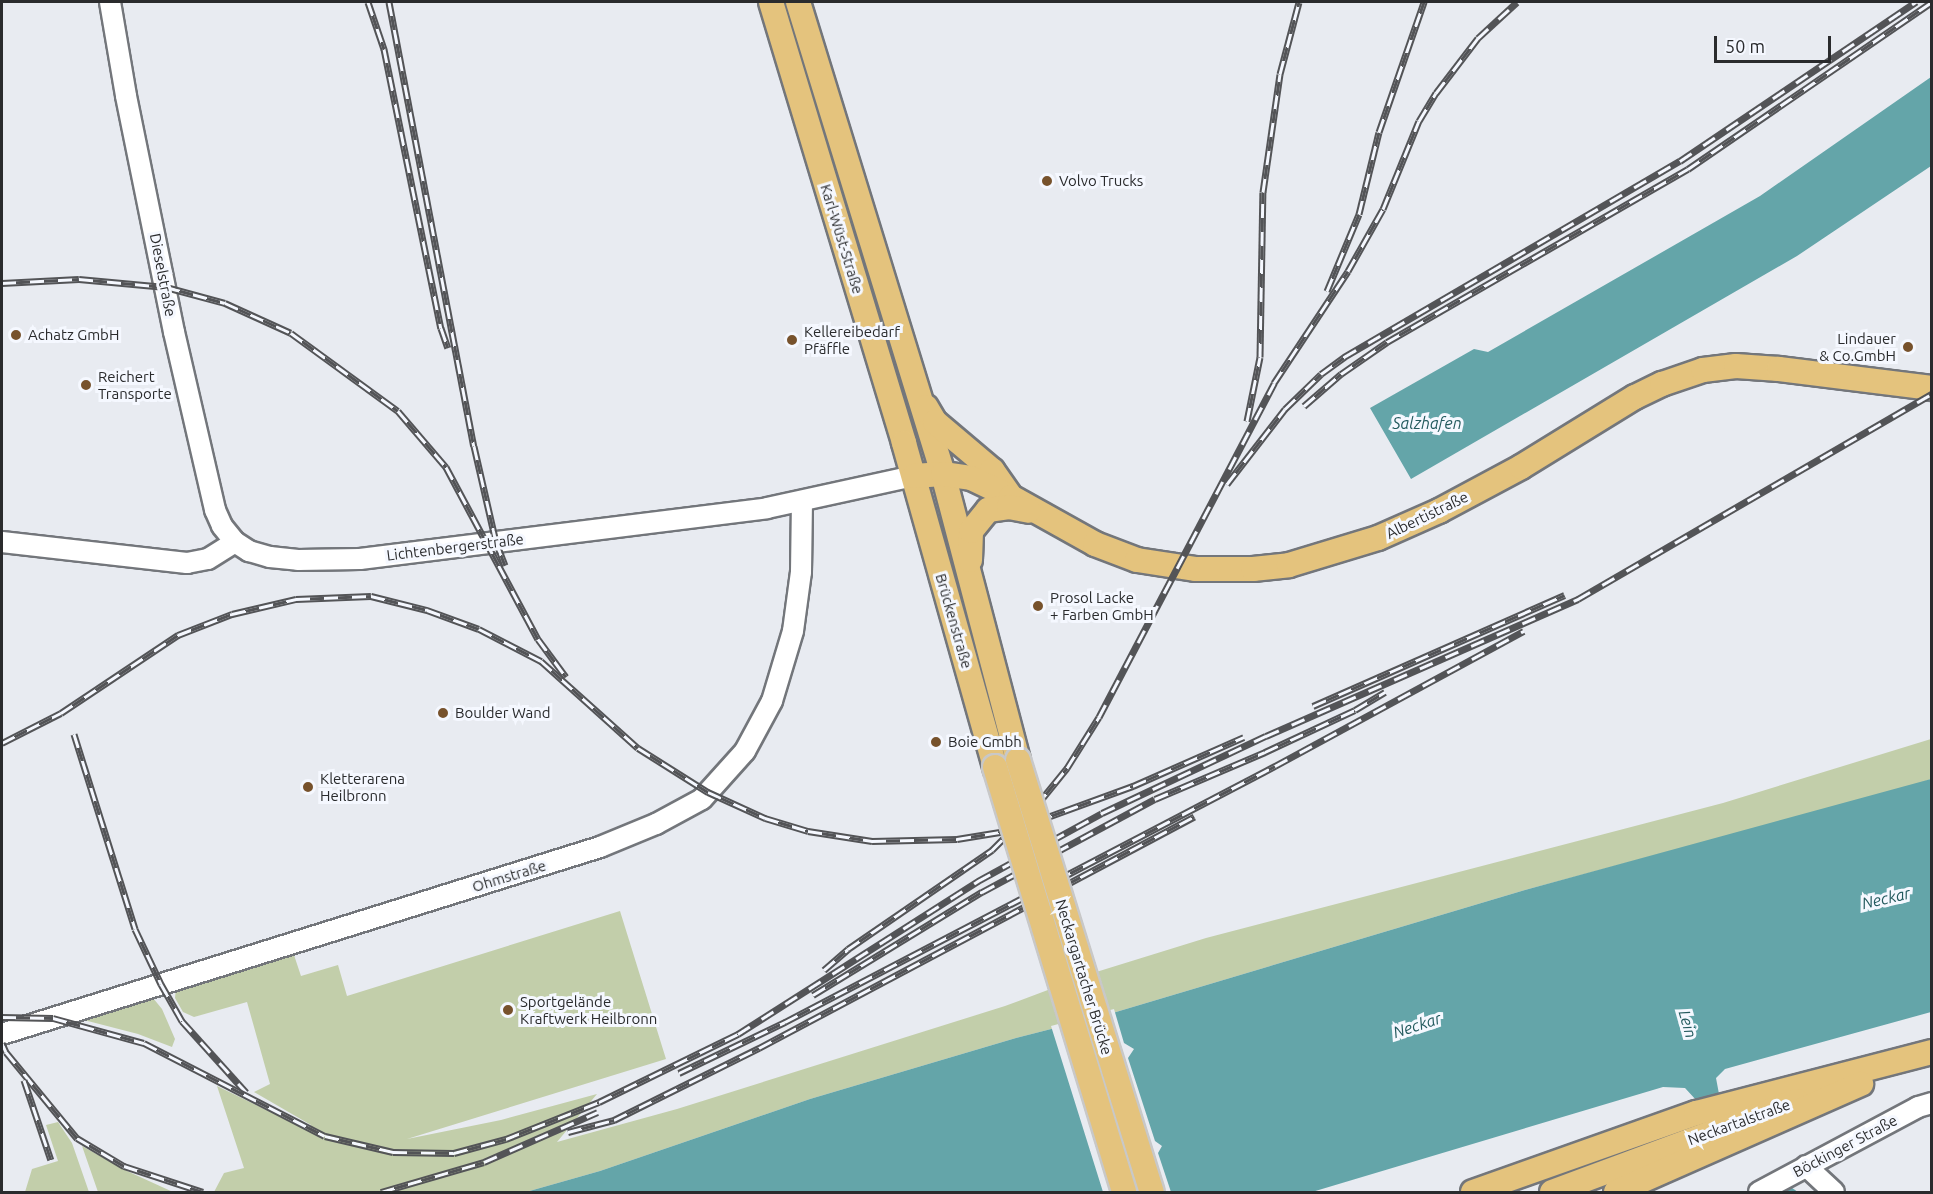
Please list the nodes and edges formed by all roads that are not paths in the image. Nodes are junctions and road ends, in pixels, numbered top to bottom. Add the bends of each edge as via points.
1 (110, 2) edge
2 (771, 2) edge
3 (798, 2) edge
4 (1932, 388) edge
5 (918, 392) junction
6 (943, 474) junction
7 (914, 476) junction
8 (1011, 497) junction
9 (802, 502) junction
10 (1042, 514) junction
11 (2, 542) edge
12 (235, 542) junction
13 (970, 577) junction
14 (1006, 763) junction
15 (2, 1034) edge
16 (1932, 1052) edge
17 (1932, 1066) edge
18 (1861, 1083) junction
19 (1932, 1102) edge
20 (1801, 1169) junction
21 (1762, 1191) edge
22 (1124, 1192) edge
23 (1152, 1192) edge
24 (1473, 1192) edge
25 (1552, 1192) edge
26 (1616, 1192) edge
27 (1834, 1192) edge

1 - 12 street, Dieselstraße via 200,448 215,510
2 - 7 main road, Karl-Wüst-Straße
3 - 5 main road, Karl-Wüst-Straße
4 - 10 main road, Albertistraße via 1779,369 1736,366 1703,370 1662,384 1439,511 1378,538 1289,565 1218,570 1137,560 1095,544
5 - 6 main road, Karl-Wüst-Straße
5 - 8 main road via 935,422 992,470
6 - 7 main road, Albertistraße
6 - 8 main road, Albertistraße via 971,478
6 - 13 main road, Brückenstraße
7 - 9 street, Lichtenbergerstraße
7 - 14 main road, Brückenstraße
8 - 10 main road, Albertistraße
9 - 12 street, Lichtenbergerstraße via 326,562 270,557
9 - 15 street, Ohmstraße via 801,572 793,631 772,701 745,751 702,799 656,824 600,847
10 - 13 main road via 1009,507 988,510 981,516 971,531
11 - 12 street via 187,562 208,559
13 - 14 main road, Brückenstraße
14 - 22 main road, Neckargartacher Brücke, bridge
14 - 23 main road, Neckargartacher Brücke, bridge
16 - 24 main road via 1696,1113
17 - 18 main road, Neckartalstraße
18 - 25 main road, Neckartalstraße via 1750,1117
18 - 26 main road
19 - 20 street, Böckinger Straße
20 - 21 street, Böckinger Straße
20 - 27 street

